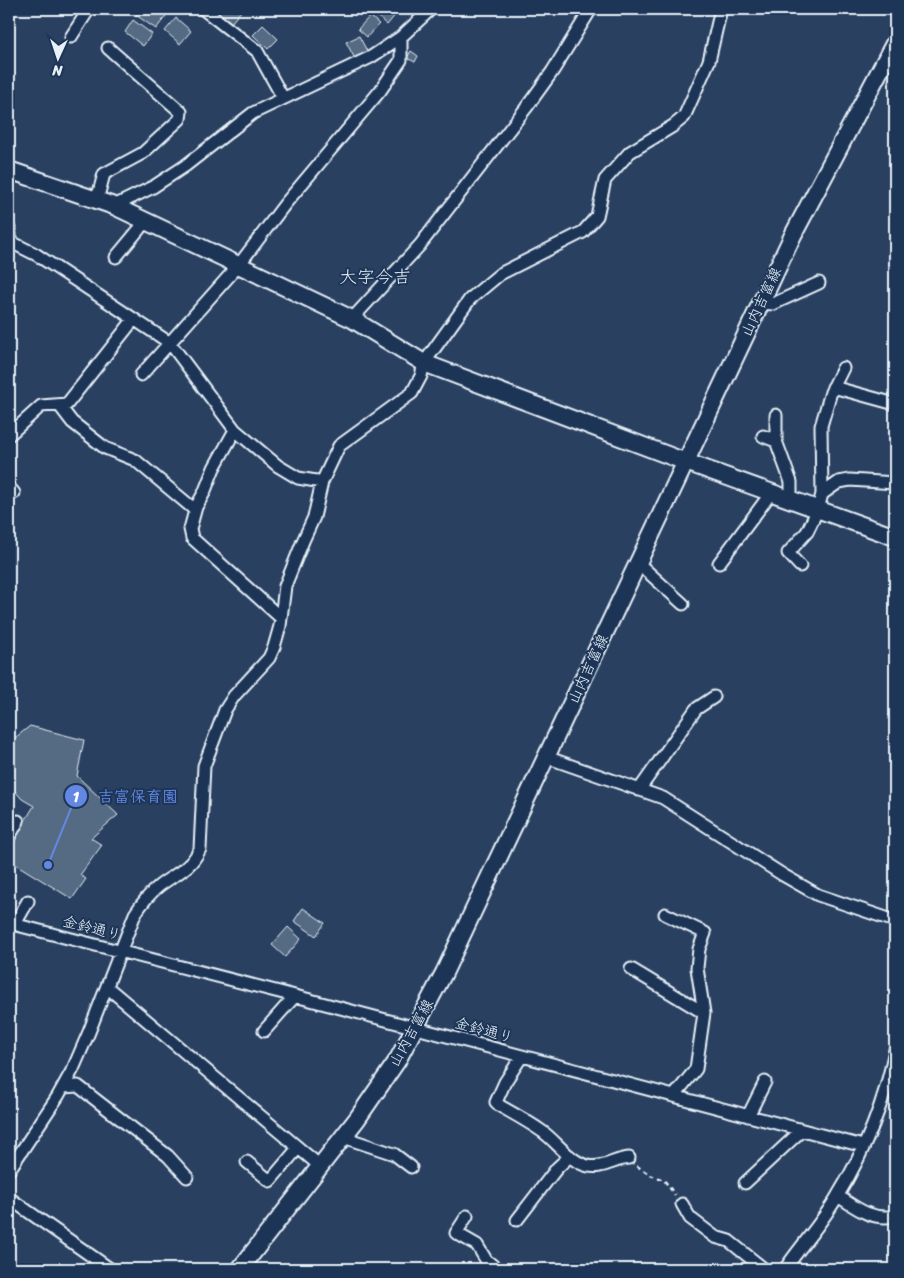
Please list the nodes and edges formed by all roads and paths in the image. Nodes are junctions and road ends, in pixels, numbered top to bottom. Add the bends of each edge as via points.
1 (89, 9) edge
2 (203, 9) edge
3 (431, 9) edge
4 (591, 9) edge
5 (721, 9) edge
6 (71, 37) dead end
7 (401, 37) junction
8 (895, 42) edge
9 (108, 48) dead end
10 (284, 98) junction
11 (9, 170) edge
12 (97, 200) junction
13 (114, 206) junction
14 (146, 221) junction
15 (9, 228) edge
16 (116, 257) dead end
17 (238, 266) junction
18 (818, 283) dead end
19 (761, 303) junction
20 (134, 319) junction
21 (352, 319) junction
22 (170, 343) junction
23 (424, 363) junction
24 (843, 368) dead end
25 (141, 375) dead end
26 (833, 387) junction
27 (895, 404) edge
28 (59, 405) junction
29 (776, 415) dead end
30 (235, 430) junction
31 (9, 435) edge
32 (763, 436) dead end
33 (776, 441) junction
34 (686, 462) junction
35 (322, 482) junction
36 (895, 483) edge
37 (771, 493) junction
38 (791, 500) junction
39 (820, 502) junction
40 (195, 510) junction
41 (895, 537) edge
42 (638, 563) junction
43 (719, 564) dead end
44 (800, 566) dead end
45 (683, 604) dead end
46 (281, 618) junction
47 (714, 697) dead end
48 (546, 757) junction
49 (639, 790) junction
50 (18, 821) dead end
51 (9, 837) edge
52 (28, 901) dead end
53 (665, 914) dead end
54 (895, 921) edge
55 (12, 924) edge
56 (122, 950) junction
57 (630, 969) dead end
58 (107, 987) junction
59 (295, 996) junction
60 (704, 1013) junction
61 (415, 1027) junction
62 (264, 1031) dead end
63 (895, 1050) edge
64 (522, 1056) junction
65 (765, 1082) dead end
66 (63, 1087) junction
67 (674, 1096) junction
68 (748, 1116) junction
69 (802, 1130) junction
70 (342, 1138) junction
71 (863, 1146) junction
72 (298, 1148) junction
73 (570, 1156) junction
74 (629, 1158) joint
75 (247, 1162) dead end
76 (320, 1166) junction
77 (411, 1167) dead end
78 (9, 1170) edge
79 (187, 1177) dead end
80 (745, 1183) dead end
81 (838, 1196) junction
82 (9, 1198) edge
83 (682, 1204) joint
84 (468, 1216) dead end
85 (895, 1216) edge
86 (517, 1220) dead end
87 (110, 1269) edge
88 (240, 1269) edge
89 (497, 1269) edge
90 (764, 1269) edge
91 (785, 1269) edge

1 - 6 street
2 - 10 street via 257,52
3 - 7 street
4 - 21 street via 552,72 420,245
5 - 23 street via 710,61 684,117 630,152 605,180 597,216 583,232 500,274 470,299
7 - 10 street via 370,57
7 - 17 street via 401,60 380,91
8 - 19 main road, 山内吉富線 via 793,235
9 - 12 street via 181,112 180,119 143,153 104,174
10 - 13 street via 253,113 153,187
11 - 12 main road
12 - 13 main road
13 - 14 main road
14 - 16 street
14 - 17 main road
15 - 20 street via 11,242 37,255
17 - 21 main road
17 - 22 street
18 - 19 street via 773,304
19 - 34 main road, 山内吉富線
20 - 22 street
20 - 28 street via 66,404
21 - 23 main road
22 - 25 street
22 - 30 street
23 - 34 main road
23 - 35 street via 412,392 339,446
24 - 26 street
26 - 27 street
26 - 39 street via 821,426
28 - 31 street via 41,406
28 - 40 street via 72,422 105,448 135,460
29 - 33 street
30 - 35 street via 278,466 298,478
30 - 40 street
32 - 33 street
33 - 38 street via 791,482
34 - 37 main road
34 - 42 main road, 山内吉富線
35 - 46 street via 314,517 286,586
36 - 39 street via 839,482
37 - 38 main road
37 - 43 street
38 - 39 main road
39 - 41 main road
39 - 44 street via 807,532 788,553
40 - 46 street via 190,529 192,538
42 - 45 street
42 - 48 main road, 山内吉富線
46 - 56 street via 269,658 225,710 204,766 200,849 188,867 145,898
47 - 49 street via 696,710
48 - 49 street
48 - 61 main road, 山内吉富線
49 - 54 street via 663,798 818,895
50 - 51 street
52 - 55 street
53 - 60 street via 705,933 697,968
55 - 56 street, 金鈴通り
56 - 58 street
56 - 59 street, 金鈴通り
57 - 60 street
58 - 66 street via 90,1032
58 - 72 street
59 - 61 street, 金鈴通り
59 - 62 street
60 - 67 street via 696,1070
61 - 64 street, 金鈴通り
61 - 70 main road, 山内吉富線 via 396,1061
63 - 71 street via 886,1087
64 - 67 street, 金鈴通り
64 - 73 street via 496,1102 543,1132
65 - 68 street
66 - 78 street
66 - 79 street via 78,1086 168,1156
67 - 68 street, 金鈴通り
68 - 69 street, 金鈴通り
69 - 71 street, 金鈴通り
69 - 80 street
70 - 76 main road, 山内吉富線
70 - 77 street via 394,1154
71 - 81 street
72 - 75 street via 270,1181
72 - 76 street
73 - 74 street via 587,1166 597,1167
73 - 86 street
74 - 83 path via 640,1170 664,1180
76 - 88 main road, 山内吉富線
81 - 85 street via 861,1212 876,1217
81 - 91 street
82 - 87 street
83 - 90 street via 696,1223 715,1237 729,1241
84 - 89 street via 456,1233 477,1245 486,1260

